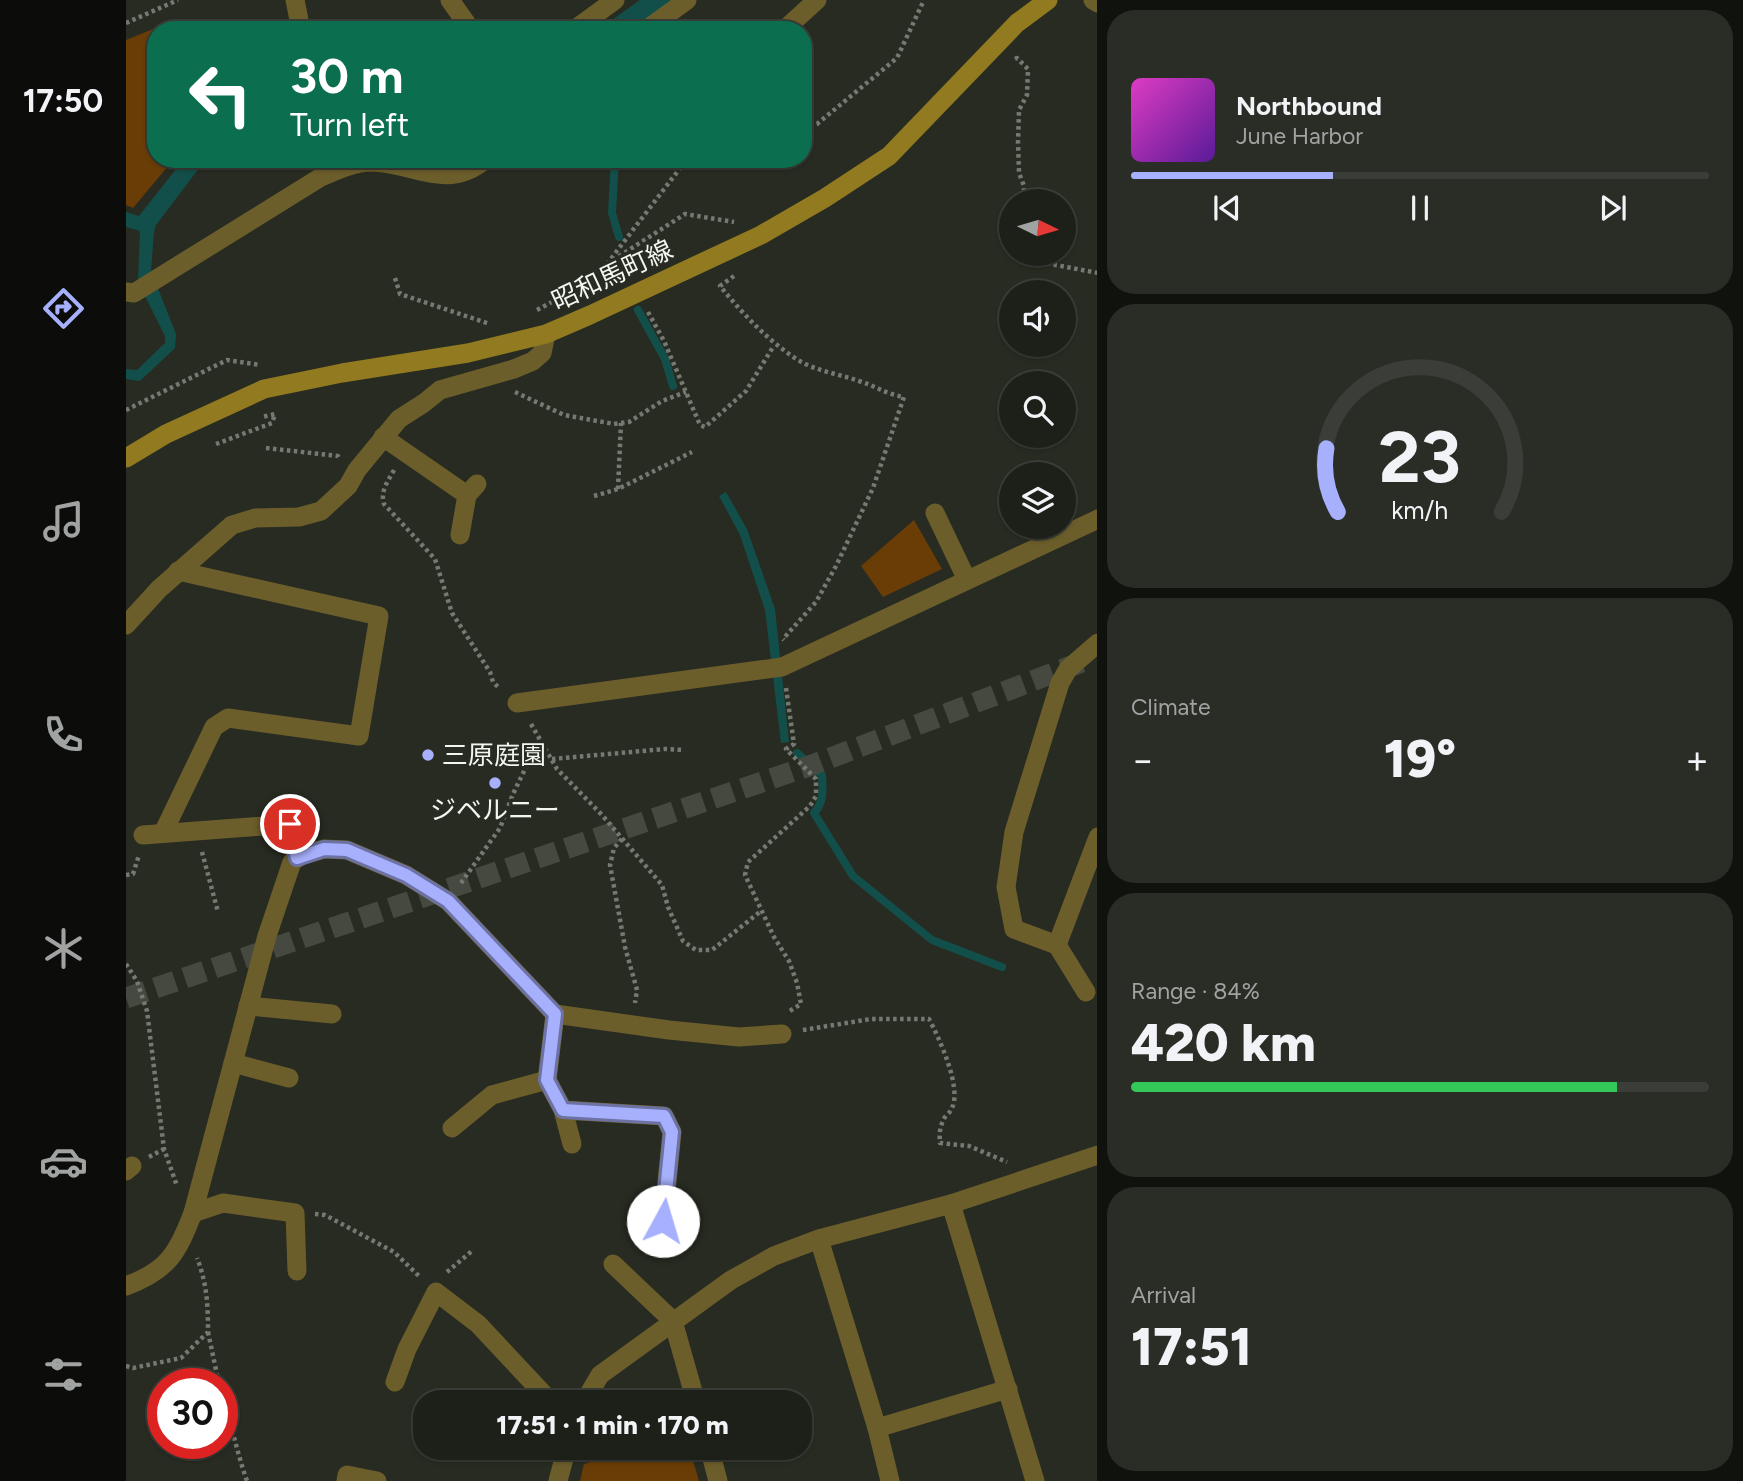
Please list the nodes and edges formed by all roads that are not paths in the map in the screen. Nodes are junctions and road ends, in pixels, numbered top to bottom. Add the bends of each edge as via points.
1 (295, 0) edge
2 (450, 0) edge
3 (615, 0) edge
4 (687, 0) edge
5 (817, 0) edge
6 (1048, 0) edge
7 (1093, 0) edge
8 (1097, 3) edge
9 (299, 21) edge
10 (465, 21) edge
11 (586, 21) edge
12 (658, 21) edge
13 (794, 21) edge
14 (341, 168) edge
15 (400, 168) edge
16 (473, 168) edge
17 (126, 292) edge
18 (546, 334) junction
19 (383, 437) junction
20 (126, 458) edge
21 (935, 513) dead end
22 (1097, 519) edge
23 (460, 535) dead end
24 (178, 571) junction
25 (967, 580) junction
26 (126, 625) edge
27 (1097, 643) edge
28 (517, 703) road end
29 (1097, 837) edge
30 (297, 858) junction
31 (1057, 945) junction
32 (1086, 992) dead end
33 (248, 1006) junction
34 (332, 1014) dead end
35 (555, 1014) junction
36 (782, 1034) road end
37 (233, 1063) junction
38 (289, 1078) dead end
39 (547, 1080) junction
40 (563, 1110) junction
41 (452, 1128) dead end
42 (572, 1144) dead end
43 (1097, 1156) edge
44 (951, 1204) junction
45 (193, 1213) junction
46 (663, 1221) dead end
47 (819, 1239) junction
48 (613, 1264) dead end
49 (297, 1270) dead end
50 (126, 1286) edge
51 (673, 1321) junction
52 (396, 1382) dead end
53 (1008, 1389) junction
54 (540, 1390) edge
55 (591, 1390) edge
56 (693, 1390) edge
57 (877, 1428) junction
58 (564, 1460) edge
59 (712, 1460) edge
60 (346, 1481) edge
61 (377, 1481) edge
62 (558, 1481) edge
63 (718, 1481) edge
64 (890, 1481) edge
65 (1035, 1481) edge

1 - 9 street
2 - 10 street
3 - 11 street
4 - 12 street
5 - 13 street
6 - 18 main road, 昭和馬町線 via 1017,23 889,156 761,235
7 - 8 street
14 - 17 street via 134,293
15 - 16 street via 451,176
18 - 19 street via 542,352 533,361 440,390 399,419
18 - 20 main road, 昭和馬町線 via 468,353 264,389 166,434
19 - 23 street via 472,489
19 - 24 street via 330,505 313,515 232,524
21 - 25 street
22 - 25 street
24 - 26 street
24 - 30 street via 379,616 359,736 228,718 214,727 153,834 290,824
25 - 28 street via 788,664
27 - 31 street via 1068,670 1053,702 1014,832 1006,887 1014,929
29 - 31 street
30 - 33 street via 267,936
30 - 35 street via 324,849 347,850 406,875 448,901
31 - 32 street
33 - 34 street
33 - 37 street
35 - 36 street via 739,1037
35 - 39 street
37 - 38 street
37 - 45 street
39 - 40 street
39 - 41 street via 492,1095
40 - 42 street
40 - 46 street via 664,1116 672,1132
43 - 44 street
44 - 47 street
44 - 53 street
45 - 49 street via 223,1203 295,1213
45 - 50 street via 167,1264
47 - 51 street via 774,1256 731,1280
47 - 57 street
48 - 51 street
51 - 55 street via 600,1375
51 - 56 street
52 - 54 street via 433,1289 478,1324
53 - 57 street
53 - 65 street
57 - 64 street
58 - 62 street
59 - 63 street
60 - 61 street via 347,1475

